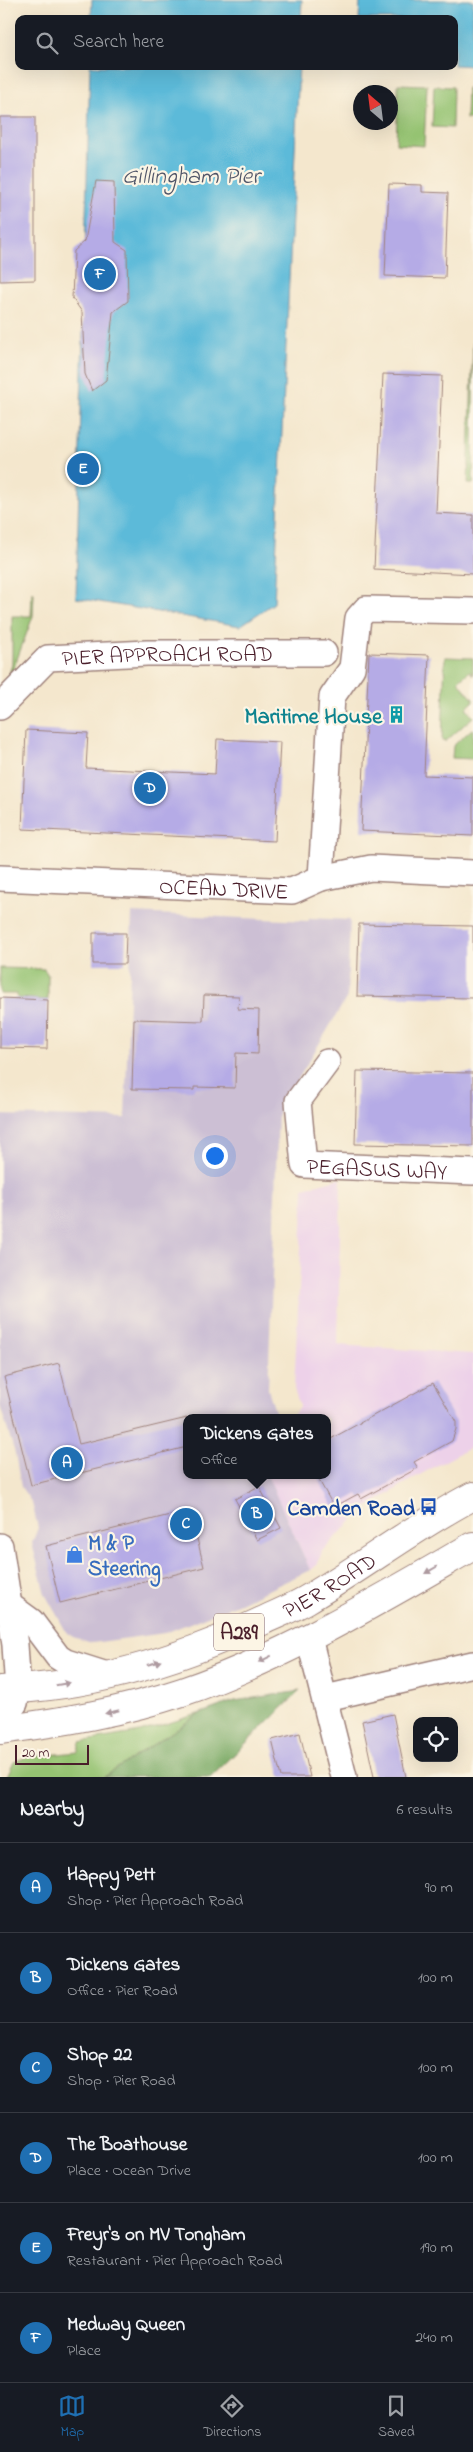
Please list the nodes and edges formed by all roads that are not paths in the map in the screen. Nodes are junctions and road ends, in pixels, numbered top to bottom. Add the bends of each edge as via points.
1 (473, 611) edge
2 (324, 653) dead end
3 (0, 707) edge
4 (473, 873) edge
5 (0, 878) edge
6 (321, 878) junction
7 (327, 1062) dead end
8 (473, 1172) edge
9 (473, 1496) edge
10 (0, 1546) edge
11 (473, 1546) edge
12 (4, 1612) edge
13 (309, 1638) junction
14 (473, 1664) edge
15 (106, 1675) junction
16 (9, 1690) edge
17 (326, 1698) junction
18 (0, 1722) edge
19 (0, 1730) edge
20 (344, 1777) edge

1 - 6 street via 366,609 358,618 352,668 332,697
2 - 3 street, PIER APPROACH ROAD via 147,653 48,658
4 - 6 street, OCEAN DRIVE via 371,868
5 - 6 street, OCEAN DRIVE via 292,891
7 - 8 street, PEGASUS WAY via 298,1101 304,1165
15 -> 9 main road, PIER ROAD / A289 via 195,1650 305,1601 425,1523
10 - 12 street
11 -> 13 main road, PIER ROAD / A289
12 - 15 street via 31,1621 58,1657 66,1662
12 - 16 street
13 - 17 street
13 -> 19 main road, PIER ROAD / A289 via 257,1663 181,1692 77,1719
14 - 17 street
16 -> 15 main road, PIER ROAD / A289 via 40,1688
16 - 18 street via 15,1703
17 - 20 street

